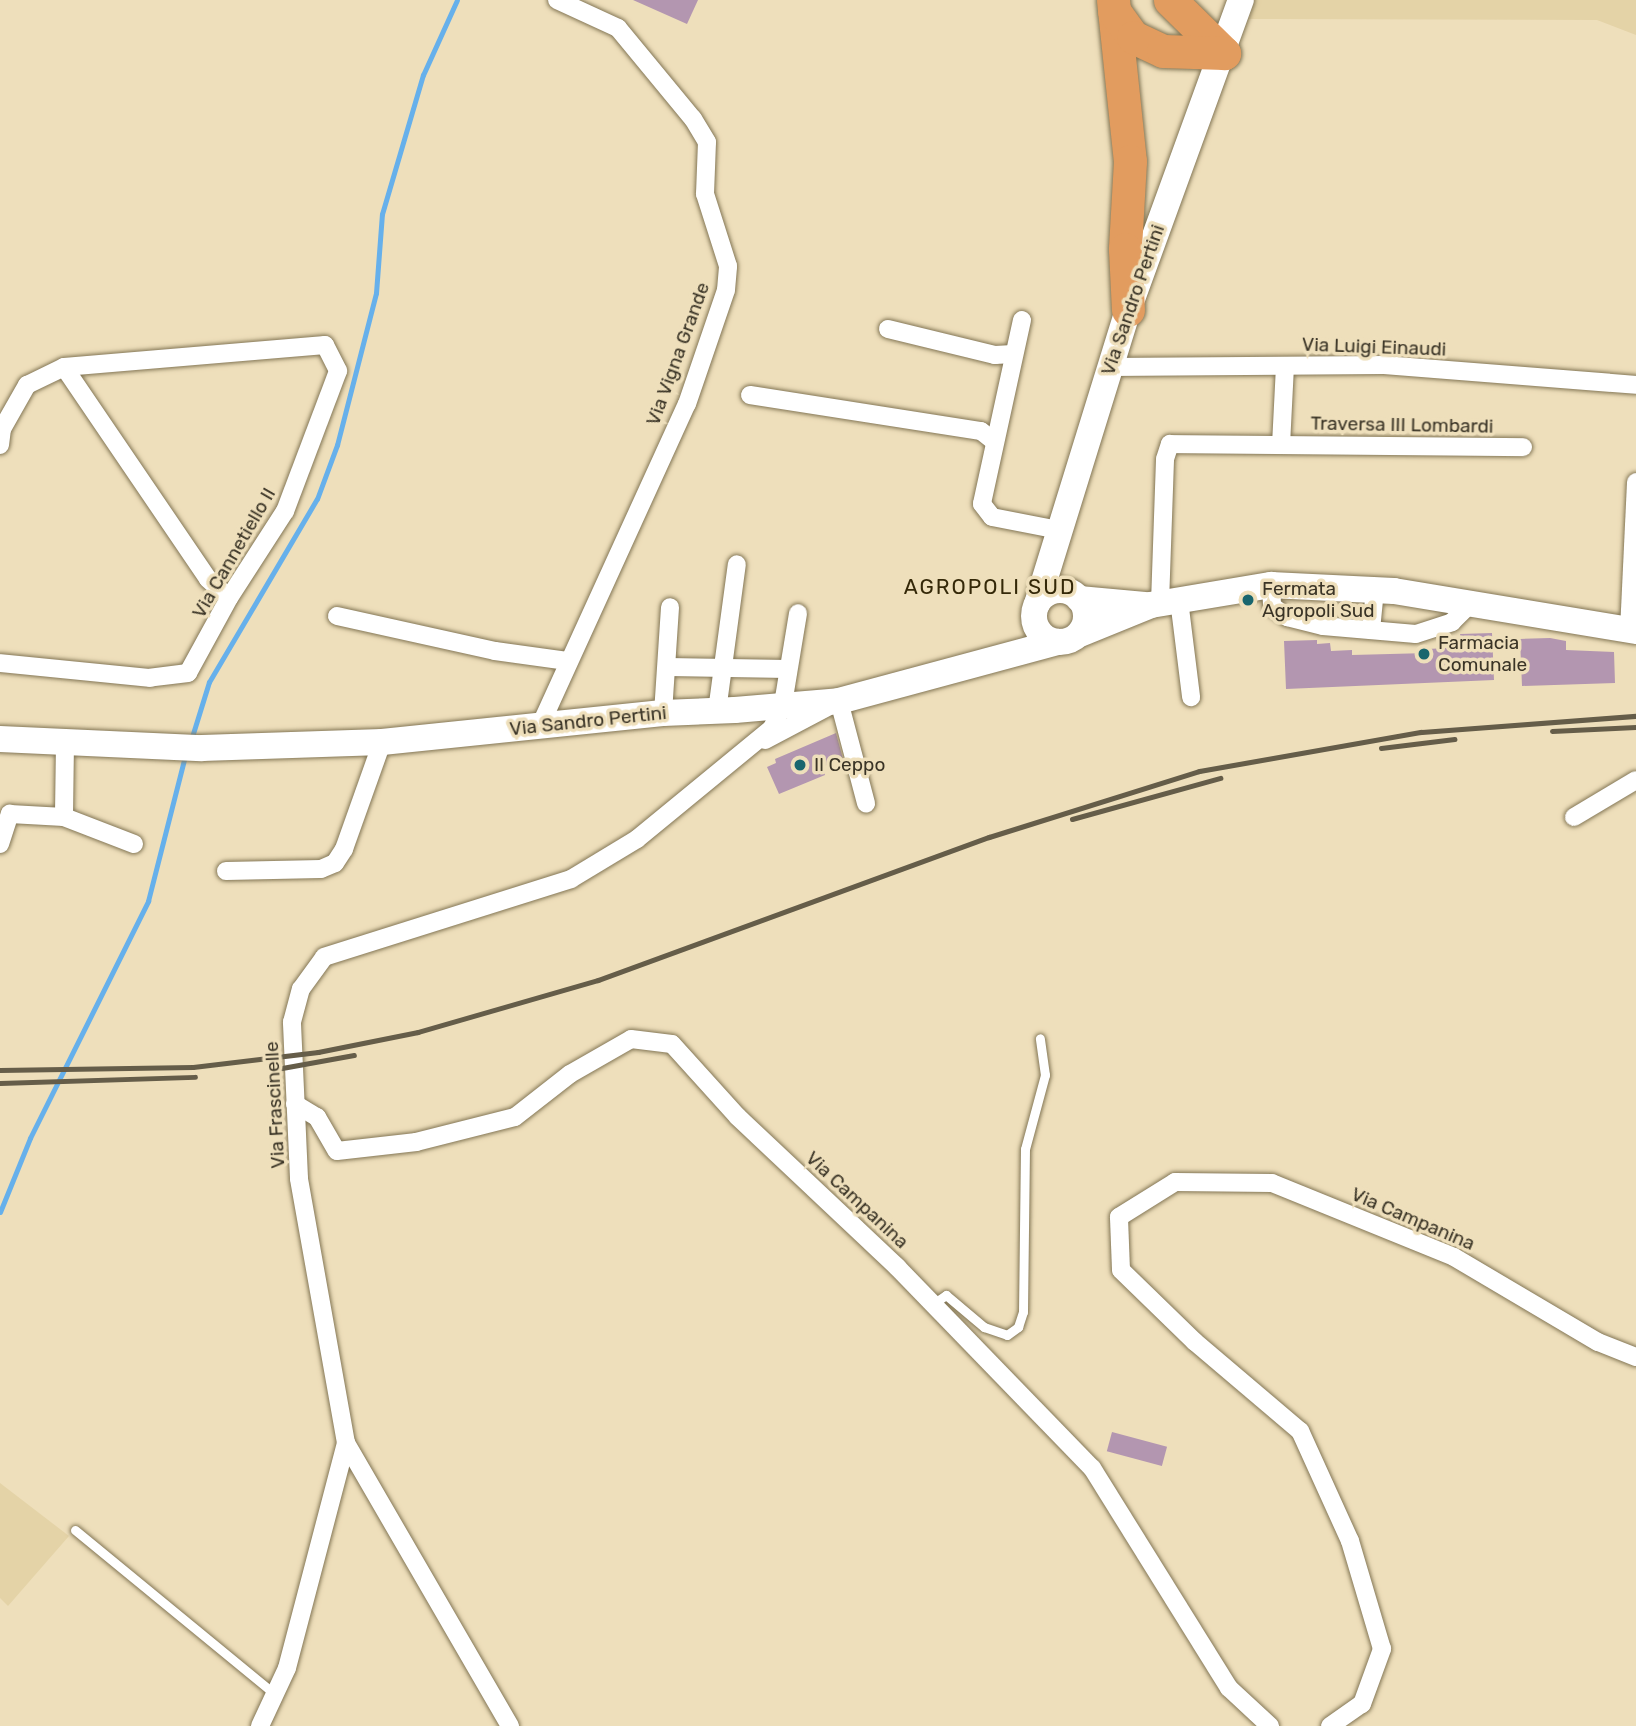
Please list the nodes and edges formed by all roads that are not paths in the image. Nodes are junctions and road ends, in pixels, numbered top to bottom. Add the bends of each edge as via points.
1 (557, 0) edge
2 (1170, 0) edge
3 (1241, 0) edge
4 (1114, 6) edge
5 (1224, 53) junction
6 (1128, 310) junction
7 (1022, 320) dead end
8 (888, 329) dead end
9 (1013, 354) junction
10 (1109, 366) junction
11 (1285, 366) junction
12 (64, 367) junction
13 (1636, 386) edge
14 (750, 394) dead end
15 (994, 441) junction
16 (0, 445) edge
17 (1281, 445) junction
18 (1522, 447) dead end
19 (1636, 482) edge
20 (1055, 541) junction
21 (737, 564) dead end
22 (1271, 585) junction
23 (1375, 590) junction
24 (1074, 596) junction
25 (229, 598) junction
26 (1473, 601) junction
27 (1163, 603) junction
28 (670, 607) dead end
29 (1036, 610) junction
30 (798, 613) dead end
31 (337, 616) dead end
32 (1371, 630) junction
33 (1632, 631) edge
34 (1069, 638) junction
35 (997, 657) junction
36 (567, 661) junction
37 (0, 663) edge
38 (722, 666) junction
39 (668, 667) junction
40 (789, 669) junction
41 (1191, 697) dead end
42 (839, 701) junction
43 (776, 705) junction
44 (726, 710) junction
45 (663, 713) junction
46 (540, 726) junction
47 (0, 739) edge
48 (382, 742) junction
49 (754, 742) junction
50 (65, 743) junction
51 (1636, 780) edge
52 (866, 803) dead end
53 (64, 817) junction
54 (1574, 817) dead end
55 (0, 844) edge
56 (134, 844) dead end
57 (226, 871) dead end
58 (1040, 1038) dead end
59 (295, 1104) junction
60 (933, 1304) junction
61 (1636, 1357) edge
62 (346, 1443) junction
63 (75, 1530) dead end
64 (276, 1696) junction
65 (260, 1726) edge
66 (510, 1726) edge
67 (1270, 1726) edge
68 (1329, 1726) edge

1 - 36 street, Via Vigna Grande via 618,28 693,120 707,142 705,194 728,266 726,290 687,404
2 - 5 highway
3 - 5 street, Via Sandro Pertini
4 - 5 highway via 1133,37 1163,51
4 - 6 highway via 1130,161 1125,249
5 - 6 street, Via Sandro Pertini
6 - 10 street, Via Sandro Pertini
7 - 9 street
8 - 9 street via 995,355
9 - 15 street
10 - 11 street, Via Luigi Einaudi
10 - 20 street, Via Sandro Pertini
11 - 13 street, Via Luigi Einaudi via 1384,365
11 - 17 street, Traversa III Lombardi
12 - 16 street, Via Cannetiello II via 27,386 2,429
12 - 25 street via 208,579
12 - 25 street, Via Cannetiello II via 325,345 334,357 338,371 285,511
14 - 15 street via 981,431
15 - 20 street via 985,511
17 - 18 street, Traversa III Lombardi
17 - 27 street, Traversa III Lombardi via 1170,444 1165,459
19 - 33 street
20 - 24 street
20 - 29 street, Via Sandro Pertini
21 - 38 street
22 - 23 street
22 - 27 street
22 - 32 street via 1277,613 1323,626
23 - 26 street
23 - 32 street
24 - 27 street
24 - 29 street via 1055,591
24 - 34 street via 1086,612
25 - 37 street, Via Cannetiello II via 188,673 149,678
26 - 32 street via 1452,622 1416,634
26 - 33 street
27 - 34 street, Via Sandro Pertini
27 - 41 street
28 - 39 street
29 - 34 street via 1038,631
29 - 35 street, Via Sandro Pertini
30 - 40 street, Via Frascinelle
31 - 36 street via 495,652
34 - 35 street, Via Sandro Pertini
35 - 42 street, Via Sandro Pertini
36 - 46 street, Via Vigna Grande
38 - 39 street
38 - 40 street
38 - 44 street
39 - 45 street
40 - 43 street, Via Frascinelle
42 - 43 street, Via Sandro Pertini
42 - 49 street, Via Frascinelle
42 - 52 street
43 - 44 street, Via Sandro Pertini
43 - 49 street, Via Frascinelle
44 - 45 street, Via Sandro Pertini
44 - 49 street via 750,717
45 - 46 street, Via Sandro Pertini
46 - 48 street, Via Sandro Pertini
47 - 50 street, Via Sandro Pertini
48 - 50 street, Via Sandro Pertini via 202,748
48 - 57 street via 335,863 321,869
49 - 59 street, Via Frascinelle via 637,839 571,879 324,957 302,989 292,1021
50 - 53 street
51 - 54 street
53 - 55 street via 10,814
53 - 56 street
58 - 60 lane via 1045,1075 1025,1149 1018,1327 1007,1335 984,1327 947,1295
59 - 60 street, Via Campanina via 317,1117 337,1151 403,1144 515,1117 570,1074 631,1039 672,1044 738,1117
59 - 62 street, Via Frascinelle via 299,1178
60 - 67 street, Via Campanina via 1092,1468 1229,1688
61 - 68 street, Via Campanina via 1598,1342 1454,1257 1272,1183 1175,1182 1119,1217 1121,1270 1195,1342 1300,1431 1350,1541 1382,1649 1362,1704
62 - 64 street, Via Frascinelle
62 - 66 street
63 - 64 lane
64 - 65 street, Via Frascinelle

